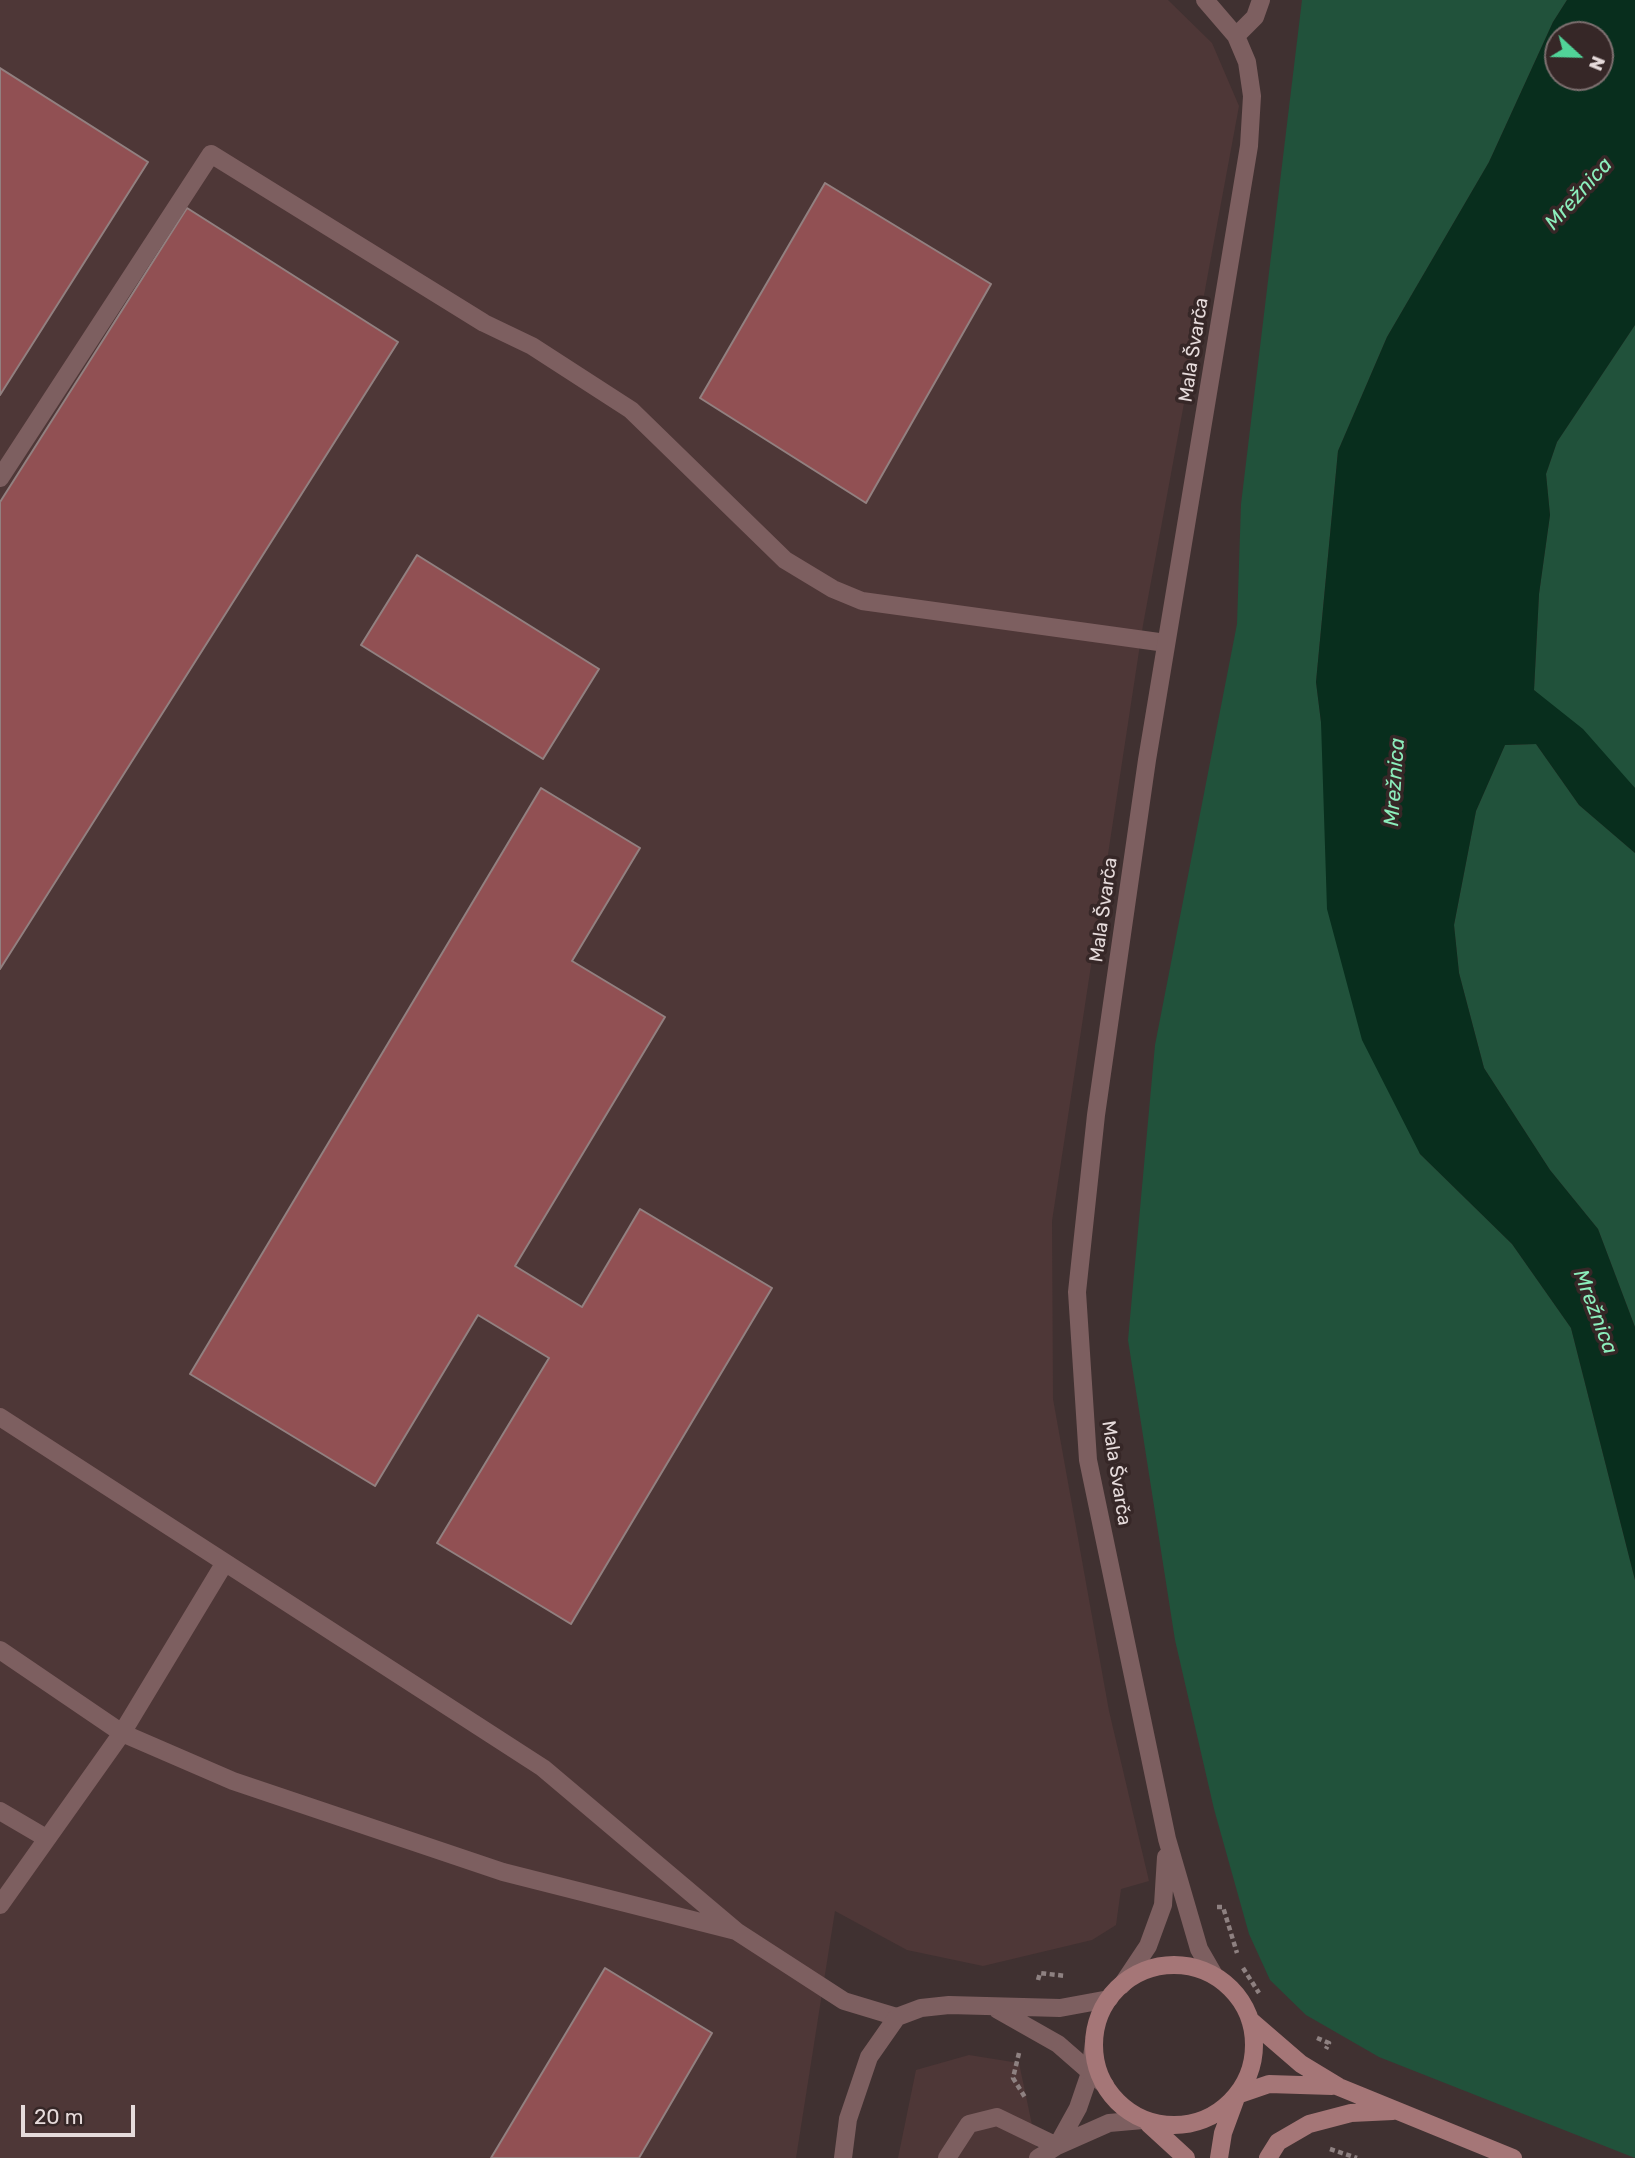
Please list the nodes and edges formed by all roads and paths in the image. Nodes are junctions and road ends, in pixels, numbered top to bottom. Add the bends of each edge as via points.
1 (1205, 0) edge
2 (1261, 0) edge
3 (1236, 36) junction
4 (0, 478) edge
5 (1166, 643) junction
6 (0, 1417) edge
7 (225, 1564) junction
8 (0, 1650) edge
9 (122, 1733) junction
10 (0, 1811) edge
11 (46, 1838) junction
12 (1167, 1839) junction
13 (0, 1905) edge
14 (1185, 1908) junction
15 (736, 1931) junction
16 (1214, 1976) junction
17 (1077, 1977) dead end
18 (1122, 1984) junction
19 (1109, 1999) junction
20 (1264, 2001) dead end
21 (897, 2017) junction
22 (1028, 2017) junction
23 (1250, 2020) junction
24 (1305, 2032) dead end
25 (1094, 2042) junction
26 (1090, 2073) junction
27 (1317, 2073) junction
28 (1105, 2085) junction
29 (1339, 2087) junction
30 (1237, 2095) junction
31 (1027, 2102) dead end
32 (1399, 2111) junction
33 (1143, 2120) junction
34 (1301, 2129) junction
35 (1057, 2146) junction
36 (843, 2158) edge
37 (947, 2158) edge
38 (1038, 2158) edge
39 (1186, 2158) edge
40 (1219, 2158) edge
41 (1268, 2158) edge
42 (1357, 2158) edge
43 (1513, 2158) edge

1 - 3 street, Mala Švarča
2 - 3 street via 1255,16
3 - 5 street, Mala Švarča via 1247,62 1252,96 1249,146
4 - 5 street via 211,154 631,410 785,560 834,589 862,601
5 - 12 street, Mala Švarča via 1096,1115 1077,1292 1088,1460
6 - 7 street
7 - 9 street
7 - 15 street via 543,1768
8 - 9 street
9 - 11 street
9 - 15 street via 233,1780 503,1872
10 - 11 street
11 - 13 street
12 - 14 street
12 - 18 street via 1163,1905 1148,1946
14 - 16 street
14 - 20 path via 1223,1907 1244,1972
15 - 21 street via 844,2001
16 - 18 street via 1186,1967 1157,1967
16 - 23 street via 1229,1987
17 - 22 path via 1040,1973
18 - 19 street
19 - 22 street
19 - 25 street
21 - 22 street via 949,2005 995,2008
21 - 36 street via 869,2057 848,2119
22 - 26 street
22 - 31 path via 1013,2078
23 - 27 street via 1272,2042
23 - 30 street via 1255,2046 1250,2072
24 - 27 path via 1329,2043
25 - 26 street
25 - 28 street
26 - 28 street
26 - 35 street
27 - 29 street
28 - 33 street via 1121,2105
29 - 30 street via 1269,2084
29 - 32 street
30 - 33 street via 1218,2113 1194,2123 1168,2125
30 - 40 street
32 - 34 street via 1351,2113
32 - 43 street
33 - 35 street via 1108,2123
33 - 39 street
34 - 41 street via 1278,2143
34 - 42 path via 1306,2149 1329,2149
35 - 37 street via 997,2117 969,2124
35 - 38 street

